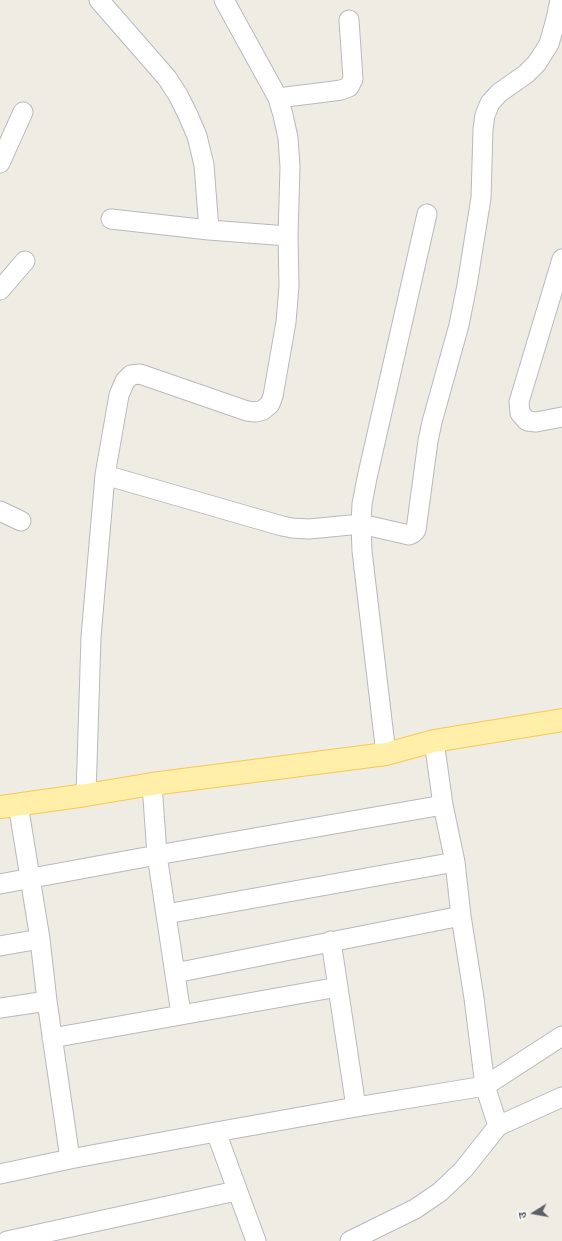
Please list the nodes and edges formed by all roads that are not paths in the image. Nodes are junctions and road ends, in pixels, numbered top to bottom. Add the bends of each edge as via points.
1 (99, 0) edge
2 (224, 0) edge
3 (560, 0) edge
4 (349, 20) dead end
5 (278, 98) junction
6 (23, 112) dead end
7 (0, 163) edge
8 (427, 214) dead end
9 (111, 219) dead end
10 (209, 230) junction
11 (288, 236) junction
12 (562, 259) edge
13 (25, 260) dead end
14 (0, 290) edge
15 (562, 417) edge
16 (105, 475) junction
17 (0, 511) edge
18 (21, 521) dead end
19 (361, 524) junction
20 (562, 720) edge
21 (434, 741) junction
22 (386, 754) junction
23 (152, 784) junction
24 (86, 795) junction
25 (443, 805) junction
26 (9, 806) edge
27 (157, 855) junction
28 (455, 862) junction
29 (29, 878) junction
30 (0, 884) edge
31 (166, 914) junction
32 (461, 916) junction
33 (40, 939) junction
34 (331, 941) junction
35 (0, 946) edge
36 (175, 973) junction
37 (338, 987) junction
38 (47, 1001) junction
39 (0, 1008) edge
40 (180, 1014) junction
41 (562, 1036) edge
42 (52, 1038) junction
43 (485, 1086) junction
44 (562, 1097) edge
45 (356, 1107) junction
46 (498, 1126) junction
47 (216, 1132) junction
48 (70, 1159) junction
49 (0, 1174) edge
50 (236, 1191) junction
51 (7, 1241) edge
52 (256, 1241) edge
53 (350, 1241) edge

1 - 10 street via 167,78 188,115 197,136 204,164
2 - 5 street
3 - 19 street via 549,44 537,63 526,74 499,92 485,115 481,198 467,285 428,441 416,530 409,535
4 - 5 street via 353,79 349,87 334,92
5 - 11 street via 288,138
6 - 7 street
8 - 19 street via 367,478
9 - 10 street
10 - 11 street
11 - 16 street via 289,286 286,322 274,396 270,404 256,412 140,374 131,376 125,381 119,395
12 - 15 street via 519,402 520,413 527,421 536,422
13 - 14 street
16 - 19 street via 282,526 309,529
16 - 24 street via 91,637
17 - 18 street
19 - 22 street
20 - 21 main road
21 - 22 main road
21 - 25 street
22 - 23 main road
23 - 24 main road
23 - 27 street
24 - 26 main road
25 - 27 street
25 - 28 street
26 - 29 street
27 - 29 street
27 - 31 street
28 - 31 street
28 - 32 street
29 - 30 street
29 - 33 street
31 - 36 street
32 - 34 street
32 - 43 street
33 - 35 street
33 - 38 street
34 - 36 street
34 - 37 street
36 - 40 street
37 - 40 street
37 - 45 street
38 - 39 street
38 - 42 street
40 - 42 street
41 - 43 street
42 - 48 street
43 - 45 street
43 - 46 street
44 - 46 street
45 - 47 street
46 - 53 street via 463,1170 440,1192 415,1209
47 - 48 street
47 - 50 street
48 - 49 street
50 - 51 street
50 - 52 street

